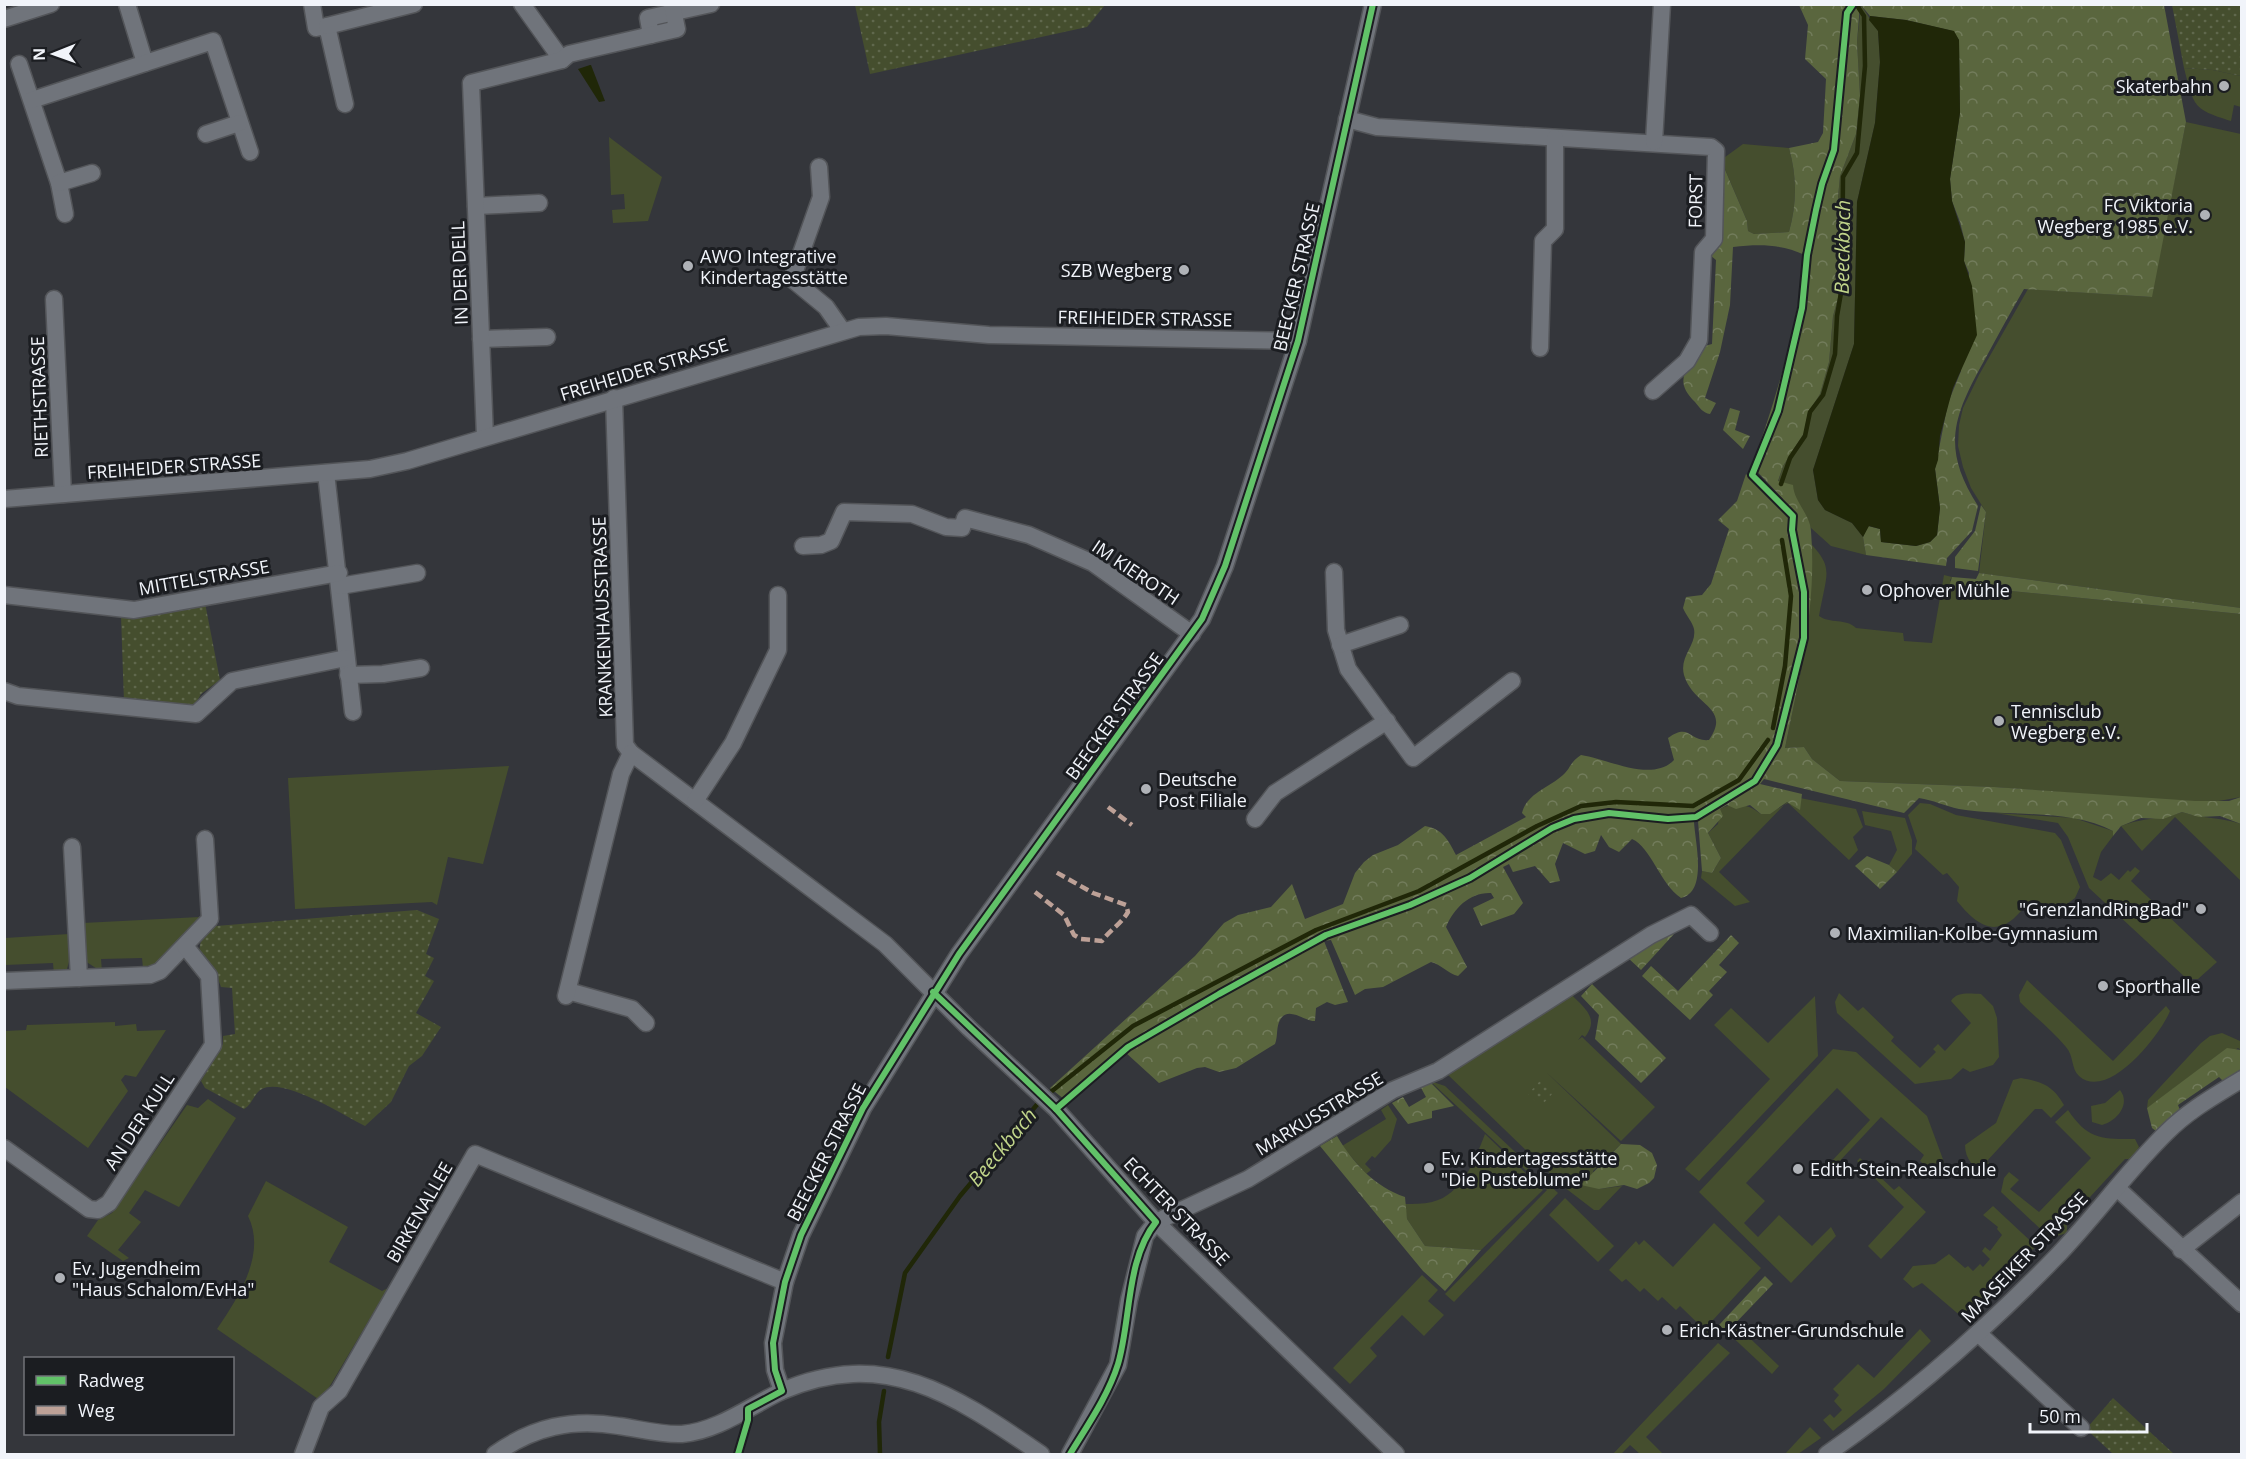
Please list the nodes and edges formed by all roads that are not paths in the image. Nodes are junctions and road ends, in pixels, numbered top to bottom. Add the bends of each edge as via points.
1 (51, 4) edge
2 (128, 4) edge
3 (312, 4) edge
4 (414, 4) edge
5 (522, 4) edge
6 (711, 4) edge
7 (1372, 4) edge
8 (1662, 4) edge
9 (673, 9) edge
10 (4, 19) edge
11 (327, 26) junction
12 (562, 60) junction
13 (145, 63) junction
14 (20, 64) dead end
15 (32, 100) junction
16 (345, 104) dead end
17 (1347, 119) junction
18 (239, 123) junction
19 (206, 134) dead end
20 (1555, 138) junction
21 (1654, 142) junction
22 (250, 152) dead end
23 (819, 167) dead end
24 (92, 173) dead end
25 (59, 183) junction
26 (538, 203) dead end
27 (476, 206) junction
28 (65, 214) dead end
29 (54, 299) dead end
30 (842, 330) junction
31 (547, 337) dead end
32 (481, 339) junction
33 (1298, 341) junction
34 (1540, 348) dead end
35 (1653, 392) dead end
36 (614, 398) junction
37 (485, 437) junction
38 (326, 473) junction
39 (63, 494) junction
40 (4, 499) edge
41 (803, 546) dead end
42 (1334, 572) dead end
43 (417, 573) dead end
44 (339, 580) junction
45 (4, 595) edge
46 (778, 595) dead end
47 (1400, 625) dead end
48 (1192, 634) junction
49 (1340, 645) junction
50 (346, 658) junction
51 (421, 668) dead end
52 (348, 675) junction
53 (1512, 681) dead end
54 (4, 691) edge
55 (353, 712) dead end
56 (1387, 721) junction
57 (631, 753) junction
58 (695, 801) junction
59 (1255, 819) dead end
60 (205, 839) dead end
61 (72, 847) dead end
62 (1710, 933) dead end
63 (185, 946) junction
64 (79, 978) junction
65 (4, 981) edge
66 (933, 992) junction
67 (646, 1023) dead end
68 (2241, 1079) edge
69 (4, 1148) edge
70 (2117, 1188) junction
71 (2241, 1202) edge
72 (1156, 1222) junction
73 (2181, 1250) junction
74 (785, 1282) junction
75 (2241, 1304) edge
76 (1978, 1333) junction
77 (782, 1391) junction
78 (2081, 1428) dead end
79 (303, 1455) edge
80 (495, 1455) edge
81 (1041, 1455) edge
82 (1070, 1455) edge
83 (1396, 1455) edge
84 (1827, 1455) edge

1 - 10 street
2 - 13 street
3 - 11 street via 316,28
4 - 11 street
5 - 12 street
6 - 9 street
7 - 17 street, BEECKER STRASSE
8 - 21 street
9 - 12 street via 677,29 569,54
11 - 16 street
12 - 27 street, IN DER DELL via 471,83
13 - 15 street
13 - 18 street via 213,41
14 - 15 street
15 - 25 street
17 - 20 street, FORST via 1377,127
17 - 33 street, BEECKER STRASSE
18 - 19 street
18 - 22 street
20 - 21 street, FORST
20 - 34 street via 1555,229 1543,241
21 - 35 street, FORST via 1711,147 1716,151 1714,239 1703,252 1699,340 1687,361
23 - 30 street via 821,197 792,279 826,307
24 - 25 street
25 - 28 street
26 - 27 street, IN DER DELL
27 - 32 street, IN DER DELL
29 - 39 street, RIETHSTRASSE
30 - 33 street, FREIHEIDER STRASSE via 886,326 989,335
30 - 36 street, FREIHEIDER STRASSE
31 - 32 street, IN DER DELL
32 - 37 street, IN DER DELL
33 - 48 street, BEECKER STRASSE via 1225,566
36 - 37 street, FREIHEIDER STRASSE
36 - 57 street, KRANKENHAUSSTRASSE via 625,745
37 - 38 street, FREIHEIDER STRASSE via 407,461
38 - 39 street, FREIHEIDER STRASSE
38 - 44 street
39 - 40 street, FREIHEIDER STRASSE
41 - 48 street, IM KIEROTH via 831,541 844,512 912,514 946,527 962,528 965,518 1029,535 1093,563
42 - 49 street
43 - 44 street, MITTELSTRASSE
44 - 45 street, MITTELSTRASSE via 134,610
44 - 50 street
46 - 58 street via 778,650 733,743
47 - 49 street
48 - 66 street, BEECKER STRASSE
49 - 56 street via 1348,669
50 - 52 street
50 - 54 street via 232,681 196,714 18,696
51 - 52 street
52 - 55 street
53 - 56 street via 1413,758
56 - 59 street via 1275,794
57 - 58 street
57 - 67 street via 621,774 567,994 632,1009
58 - 66 street via 885,944
60 - 63 street via 210,919
61 - 64 street
62 - 72 street, MARKUSSTRASSE via 1691,915 1651,935 1438,1071 1393,1090 1248,1179
63 - 64 street via 160,971 150,975
63 - 69 street, AN DER KULL via 209,976 213,1045 108,1203 98,1210 89,1209
64 - 65 street
66 - 72 street, ECHTER STRASSE via 1044,1097
66 - 74 street, BEECKER STRASSE via 863,1108 801,1234
68 - 70 street, MAASEIKER STRASSE via 2168,1130
70 - 73 street
70 - 76 street, MAASEIKER STRASSE via 2056,1257
71 - 73 street
72 - 82 street via 1145,1236 1118,1365
72 - 83 street, ECHTER STRASSE
73 - 75 street
74 - 77 street, BEECKER STRASSE via 773,1343 775,1370
74 - 79 street, BIRKENALLEE via 475,1154 339,1391 321,1407
76 - 78 street
76 - 84 street, MAASEIKER STRASSE via 1876,1420
77 - 80 street via 715,1425 684,1434 566,1422 531,1432
77 - 81 street via 846,1372 899,1377 970,1408

